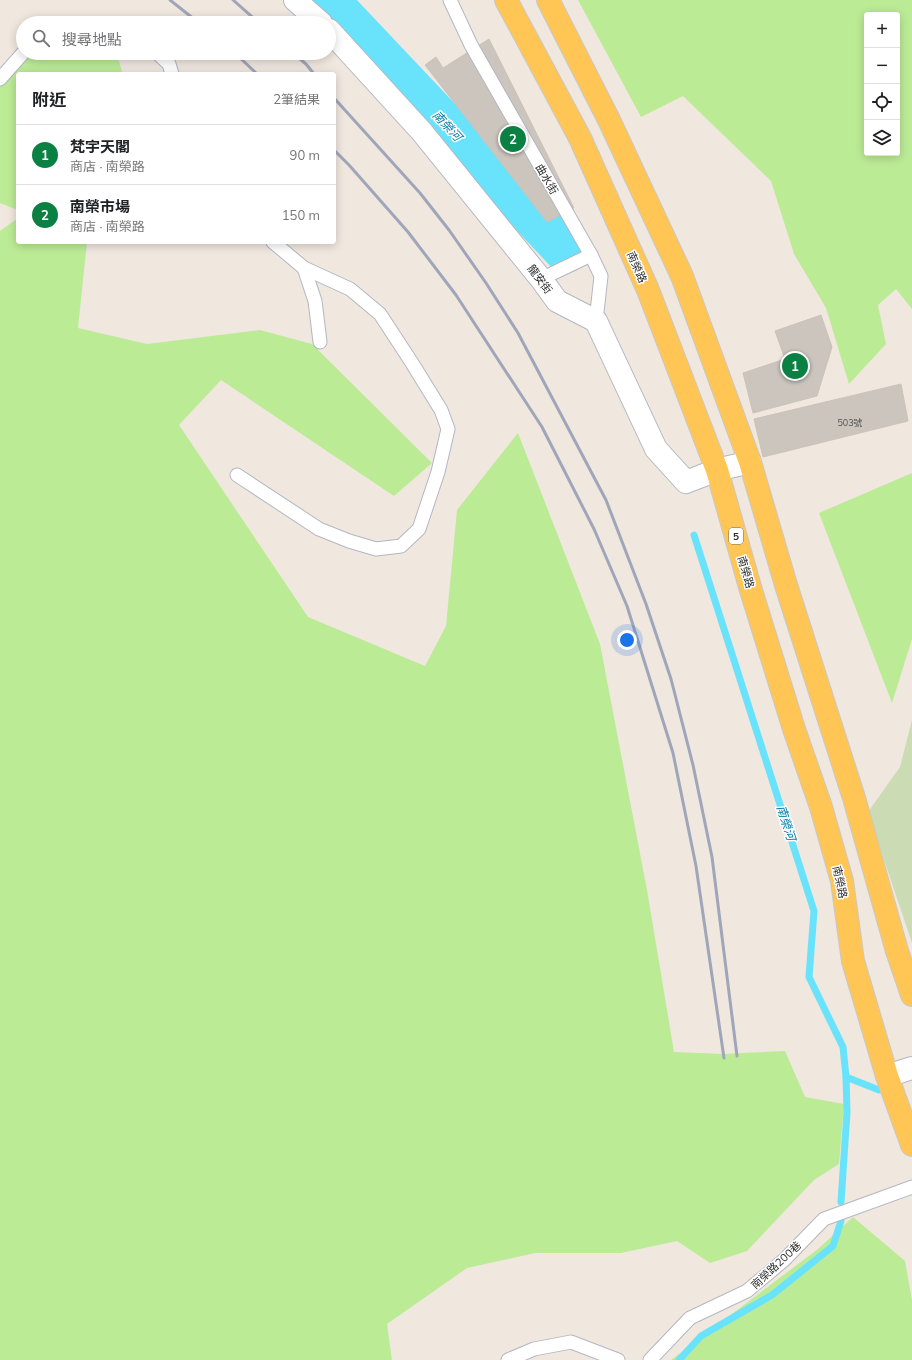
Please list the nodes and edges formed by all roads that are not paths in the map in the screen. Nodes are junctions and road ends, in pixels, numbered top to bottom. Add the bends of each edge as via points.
1 (295, 0) edge
2 (450, 0) edge
3 (506, 0) edge
4 (548, 0) edge
5 (313, 16) edge
6 (336, 38) edge
7 (17, 60) edge
8 (162, 60) edge
9 (169, 71) edge
10 (0, 79) edge
11 (275, 244) edge
12 (591, 255) junction
13 (304, 268) junction
14 (541, 279) junction
15 (596, 321) junction
16 (320, 342) dead end
17 (750, 462) junction
18 (718, 470) junction
19 (237, 475) dead end
20 (912, 995) edge
21 (912, 1068) edge
22 (886, 1076) junction
23 (912, 1145) edge
24 (912, 1187) edge
25 (508, 1360) edge
26 (618, 1360) edge
27 (650, 1360) edge

1 - 5 street
2 - 12 lane, 曲水街 via 471,45
3 - 18 main road, 南榮路 / 5 via 580,138 648,290
4 - 17 main road via 609,120 682,276
6 - 14 street, 龍安街 via 422,132
7 - 10 lane
8 - 9 lane
11 - 13 lane
12 - 14 lane
12 - 15 lane, 曲水街 via 600,276
13 - 16 lane via 315,301
13 - 19 lane via 350,289 380,314 441,410 448,429 438,472 419,529 401,546 376,548 319,529
14 - 15 street, 龍安街 via 557,301
15 - 18 street via 656,449 686,482
17 - 18 street
17 - 20 main road
18 - 22 main road, 南榮路 / 5 via 750,587 821,807 842,881 853,961
21 - 22 street
22 - 23 main road, 南榮路 / 5
24 - 27 lane, 南榮路200巷 via 824,1219 784,1260 748,1291 690,1318
25 - 26 lane via 534,1349 571,1342

